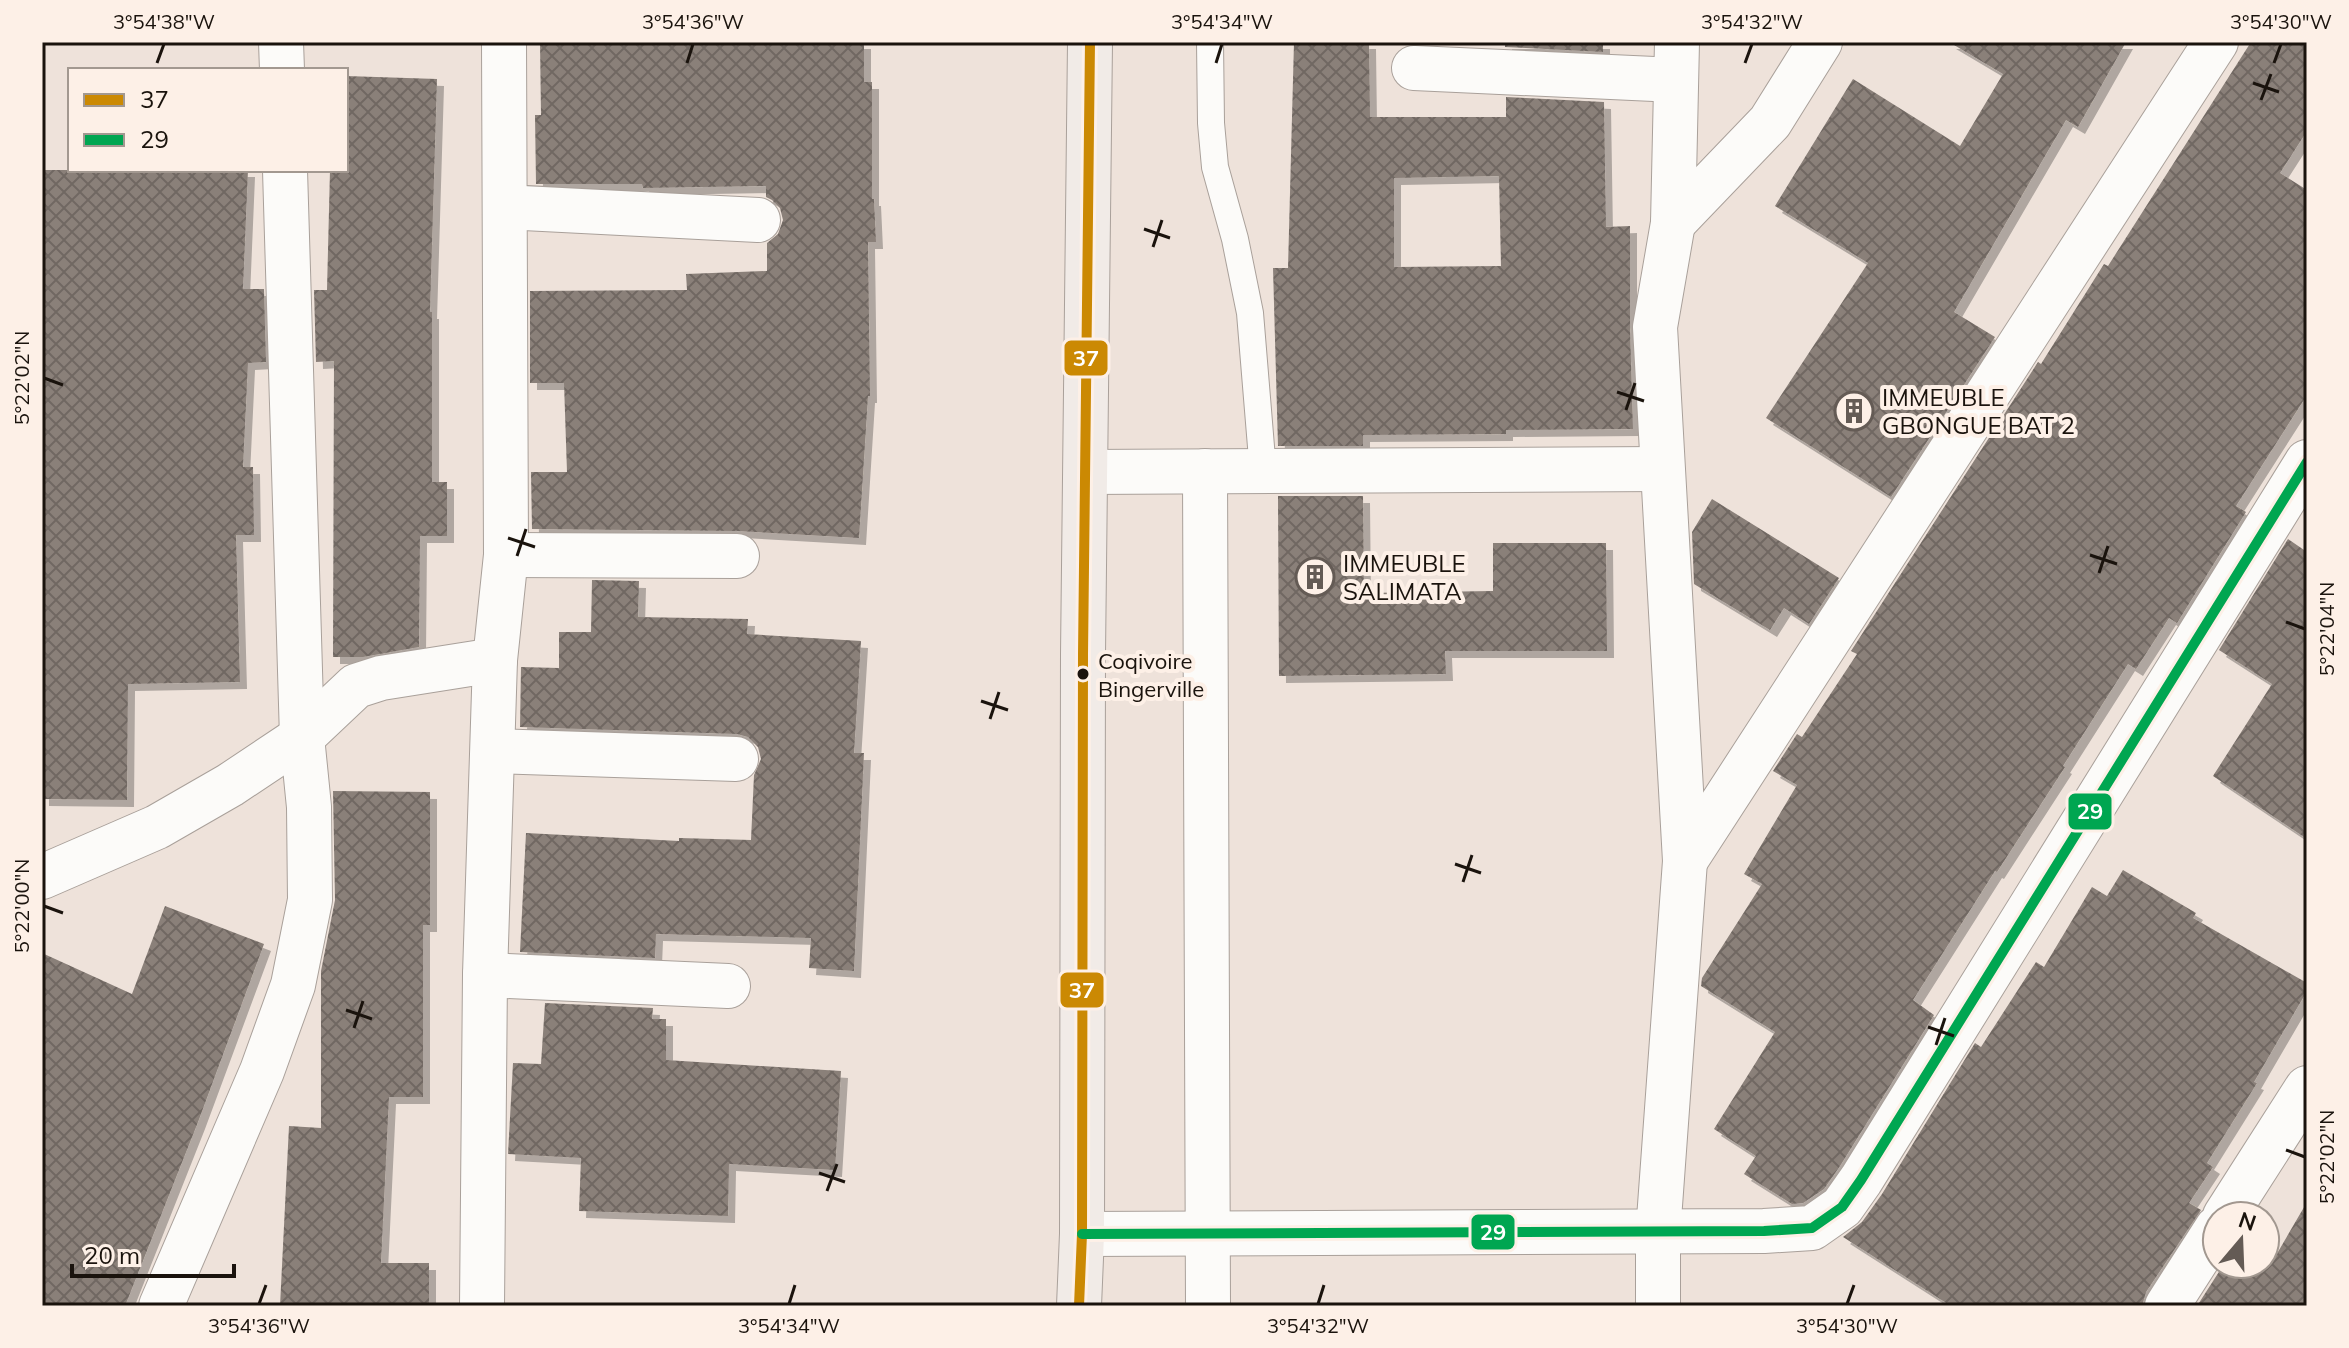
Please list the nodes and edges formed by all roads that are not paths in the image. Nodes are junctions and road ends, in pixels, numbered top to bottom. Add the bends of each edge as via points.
1 (281, 42) edge
2 (504, 42) edge
3 (1090, 42) edge
4 (1210, 42) edge
5 (1820, 42) edge
6 (2216, 42) edge
7 (1677, 61) edge
8 (282, 68) edge
9 (1414, 68) dead end
10 (285, 172) edge
11 (505, 207) junction
12 (758, 220) dead end
13 (1673, 223) junction
14 (2307, 462) edge
15 (1662, 469) junction
16 (1205, 471) junction
17 (1263, 471) junction
18 (1086, 472) junction
19 (506, 555) junction
20 (737, 556) dead end
21 (495, 660) junction
22 (302, 737) junction
23 (494, 751) junction
24 (736, 759) dead end
25 (1685, 861) junction
26 (42, 877) edge
27 (485, 975) junction
28 (728, 986) dead end
29 (2307, 1088) edge
30 (2235, 1200) edge
31 (1208, 1232) junction
32 (1658, 1233) junction
33 (1082, 1234) junction
34 (2201, 1253) edge
35 (161, 1306) edge
36 (482, 1306) edge
37 (1079, 1306) edge
38 (1208, 1306) edge
39 (1658, 1306) edge
40 (2167, 1306) edge

1 - 8 street
2 - 11 street
3 - 18 main road
4 - 17 lane via 1215,167 1250,313
5 - 13 street via 1770,122
6 - 25 street
7 - 9 street
7 - 13 street
10 - 22 street
11 - 12 street
11 - 19 street
13 - 15 street via 1655,327
14 - 32 street via 1842,1207 1812,1228
15 - 17 street
15 - 25 street
16 - 17 street
16 - 18 street
16 - 31 street
18 - 33 main road
19 - 20 street
19 - 21 street
21 - 22 street via 356,686
21 - 23 street
22 - 26 street via 157,827
22 - 35 street via 310,900 293,985 262,1071
23 - 24 street
23 - 27 street
25 - 32 street
27 - 28 street
27 - 36 street
29 - 30 street
31 - 32 street
31 - 33 street
31 - 38 street
32 - 39 street
33 - 37 main road
34 - 40 street

